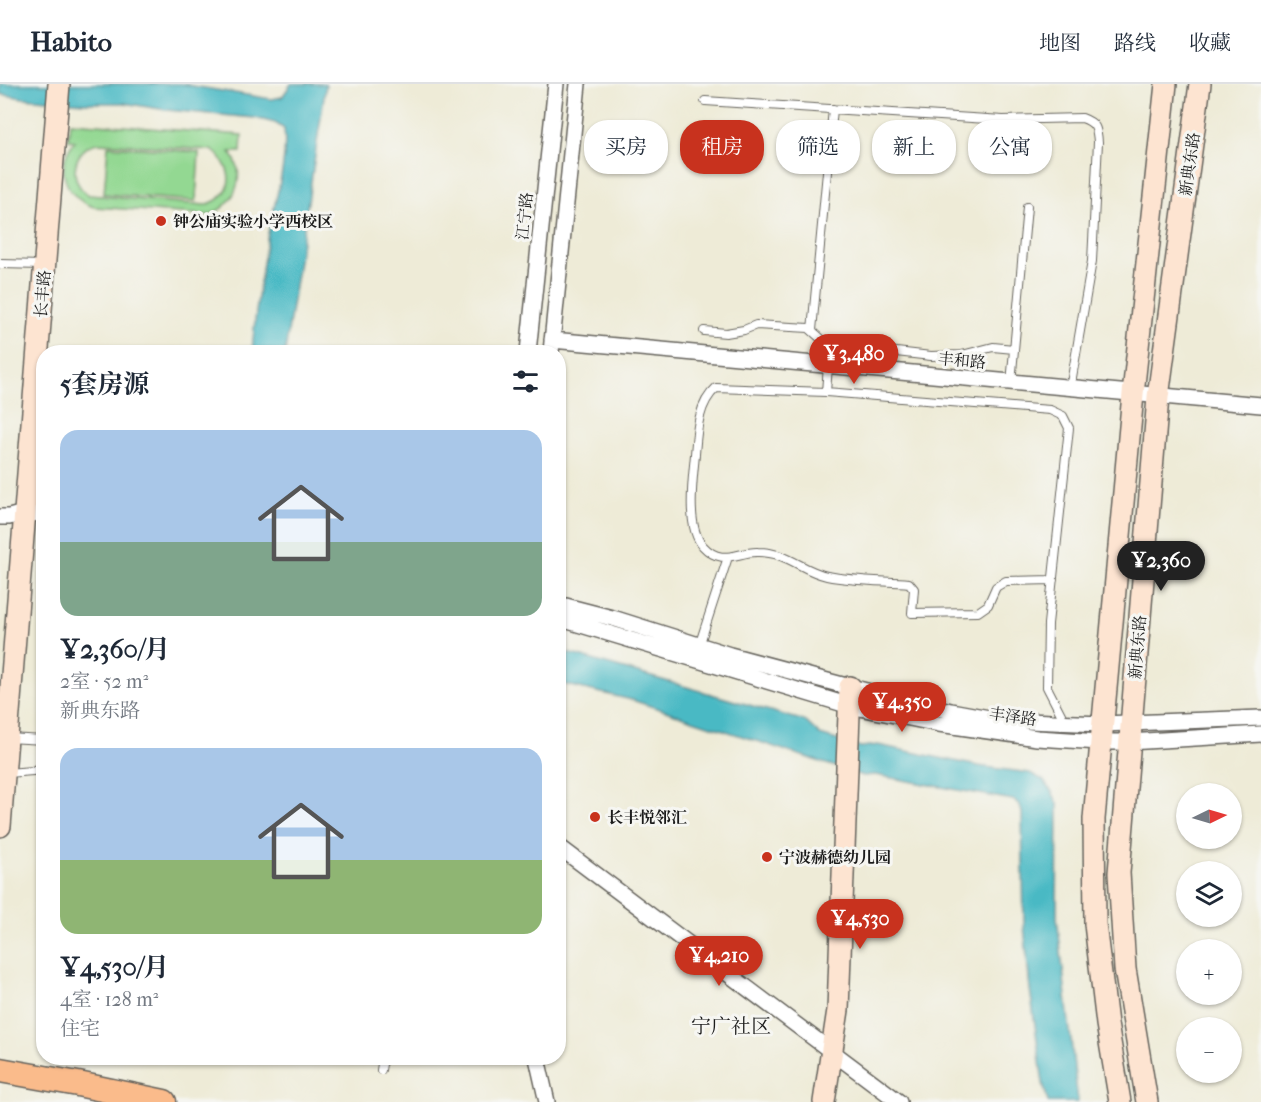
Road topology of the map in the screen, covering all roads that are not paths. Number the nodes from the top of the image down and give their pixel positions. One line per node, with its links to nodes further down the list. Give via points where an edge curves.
1 (59, 84): 10 (main road, 长丰路)
2 (556, 84): 14 (street, 江宁路)
3 (578, 84): 15 (street)
4 (1166, 84): 23 (main road, 新典东路)
5 (1200, 84): 24 (main road, 新典东路)
6 (705, 101): 7 (lane)
7 (833, 109): 11 (lane); 21 (lane, via 1003,120 1092,121 1098,142 1092,261)
8 (1027, 207): 17 (lane)
9 (0, 264): 10 (lane)
10 (45, 265): 13 (main road, 长丰路)
11 (812, 330): 12 (lane, via 756,325 726,333); 17 (lane, via 827,344 931,356 962,355 993,347)
12 (704, 331)
13 (38, 345)
14 (529, 345)
15 (552, 345)
16 (566, 347): 18 (street, 丰和路)
17 (1014, 348): 20 (lane)
18 (828, 366): 20 (street, 丰和路); 22 (lane)
19 (36, 373): 26 (main road, 长丰路)
20 (1011, 383): 21 (street, 丰和路)
21 (1070, 388): 23 (street, 丰和路)
22 (826, 392): 27 (lane, via 716,388 708,396 700,415 690,497 693,523 701,545 716,555); 28 (lane, via 1050,410 1063,416 1069,436)
23 (1133, 394): 24 (street, 丰和路); 35 (main road, 新典东路)
24 (1158, 397): 25 (street, 丰和路); 36 (main road, 新典东路)
25 (1261, 405)
26 (24, 518): 38 (main road, 长丰路)
27 (729, 557): 28 (lane, via 757,551 784,556 825,576 909,583 914,589 912,613 978,612 988,605 996,587 1006,581); 31 (lane)
28 (1053, 580): 34 (lane, via 1047,687)
29 (566, 606): 31 (street, 丰泽路)
30 (566, 620): 32 (street, 丰泽路)
31 (699, 646): 32 (street, 丰泽路)
32 (850, 697): 34 (street, 丰泽路, via 990,718); 35 (street, 丰泽路, via 939,724 1015,735); 44 (main road, via 838,1010)
33 (1261, 718): 36 (street, 丰泽路)
34 (1066, 723): 35 (street, 丰泽路)
35 (1101, 733): 36 (street, 丰泽路); 53 (main road, 新典东路, via 1094,819 1095,924)
36 (1130, 733): 37 (street, 丰泽路); 54 (main road, 新典东路, via 1119,873 1125,969)
37 (1261, 734)
38 (7, 738): 39 (lane); 41 (main road, 长丰路)
39 (36, 740)
40 (36, 769): 41 (lane)
41 (4, 773): 42 (main road, 长丰路)
42 (0, 826)
43 (566, 852): 44 (street)
44 (832, 1051): 51 (main road); 52 (street)
45 (382, 1065): 48 (lane)
46 (539, 1065): 50 (street)
47 (0, 1070): 49 (main road)
48 (381, 1071)
49 (164, 1102)
50 (548, 1102)
51 (824, 1102)
52 (898, 1102)
53 (1120, 1102)
54 (1147, 1102)

